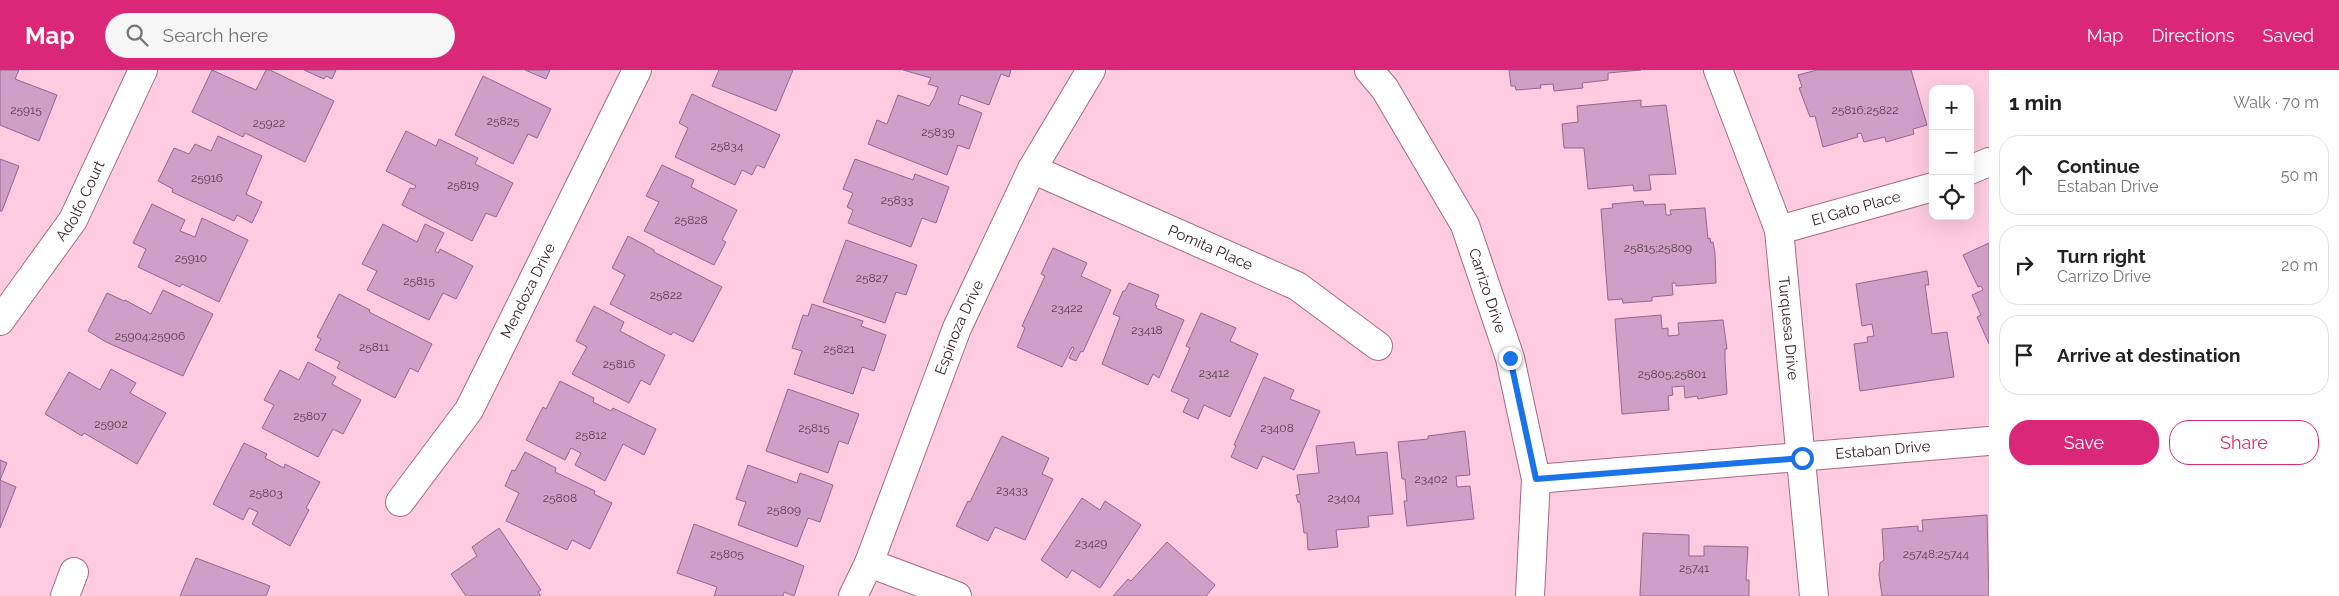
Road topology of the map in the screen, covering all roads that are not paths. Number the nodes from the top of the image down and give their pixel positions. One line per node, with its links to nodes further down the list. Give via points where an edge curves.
1 (143, 70): 11 (street, Adolfo Court, via 72,220)
2 (637, 70): 16 (street, Mendoza Drive, via 469,410)
3 (1091, 70): 8 (street, Espinoza Drive)
4 (1369, 70): 15 (street, Carrizo Drive, via 1385,89 1465,225 1510,358)
5 (1718, 70): 10 (street, Turquesa Drive)
6 (1989, 162): 7 (street)
7 (1974, 168)
8 (1032, 169): 12 (street, Pomita Place, via 1297,286); 17 (street, Espinoza Drive, via 957,328)
9 (1929, 188): 10 (street, El Gato Place)
10 (1779, 230): 14 (street, Turquesa Drive)
11 (0, 321)
12 (1378, 346)
13 (1989, 441): 14 (street, Estaban Drive)
14 (1802, 458): 15 (street, Estaban Drive); 21 (street, Turquesa Drive)
15 (1536, 479): 20 (street, Carrizo Drive)
16 (400, 502)
17 (869, 563): 18 (street, Espinoza Drive); 19 (street)
18 (853, 596)
19 (957, 596)
20 (1530, 596)
21 (1814, 596)

